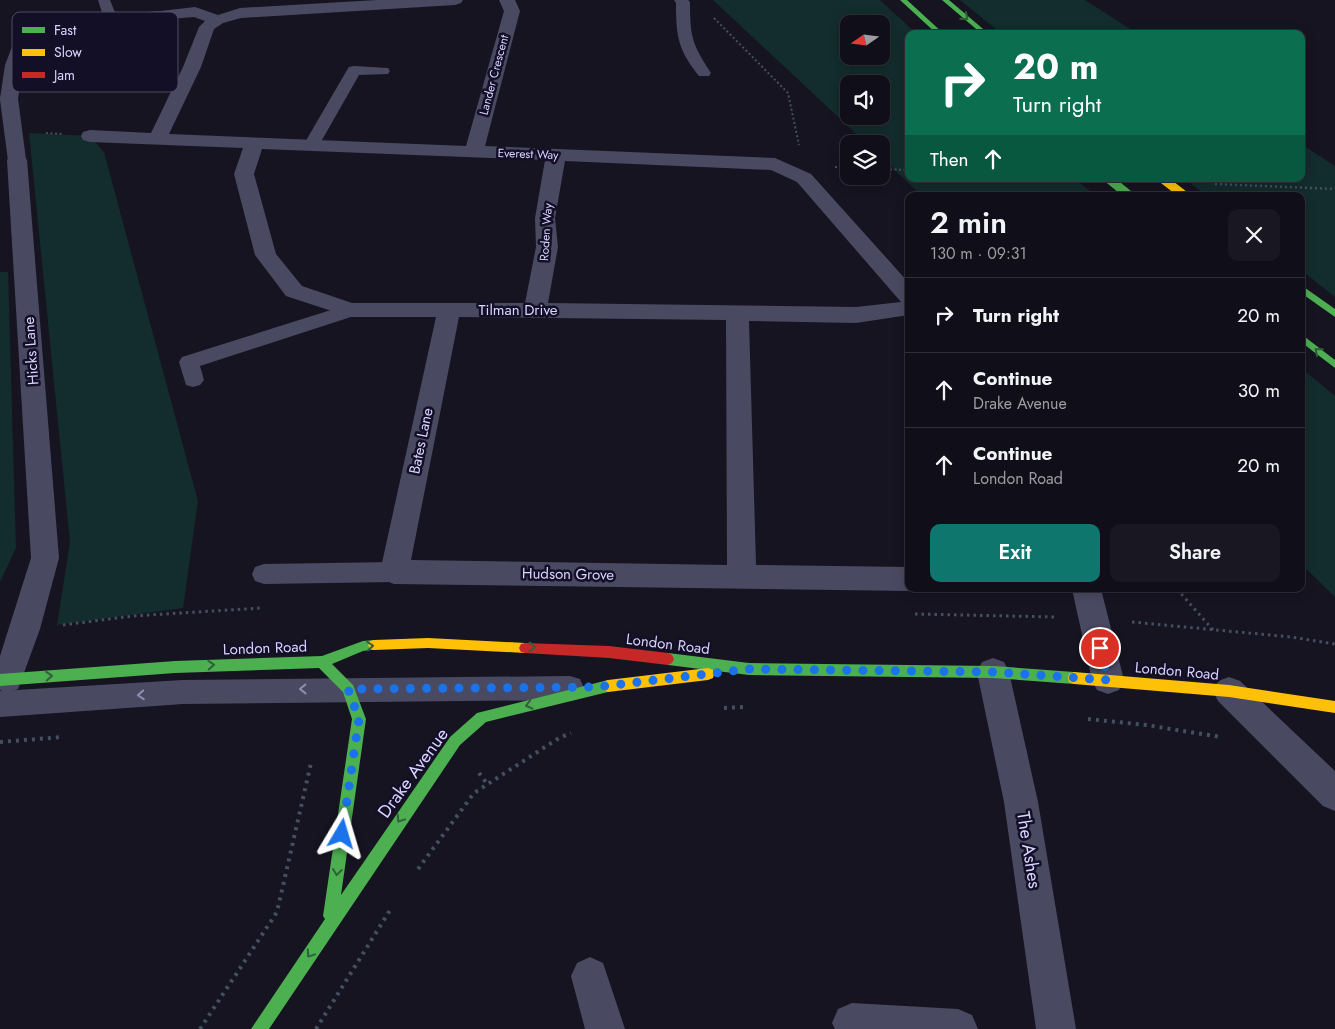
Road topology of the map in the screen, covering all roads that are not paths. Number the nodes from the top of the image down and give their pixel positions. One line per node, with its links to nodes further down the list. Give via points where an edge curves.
1 (455, 0): 7 (street)
2 (507, 0): 20 (street, Lander Crescent, via 512,11)
3 (681, 0): 14 (lane, via 685,45)
4 (903, 0): 11 (main road)
5 (945, 0): 12 (main road, one-way to 12)
6 (104, 1): 8 (lane)
7 (390, 2): 10 (street, via 240,13)
8 (108, 12)
9 (178, 13): 10 (street, via 195,12)
10 (217, 20): 17 (street, via 207,27 192,67)
11 (937, 30)
12 (981, 30)
13 (383, 71): 19 (lane, via 354,70)
14 (704, 72)
15 (12, 78): 46 (street, Hicks Lane, bridge, via 9,98 18,160 45,558 25,629)
16 (90, 136): 17 (street, Everest Way)
17 (157, 138): 18 (street, Everest Way)
18 (255, 142): 19 (street, Everest Way); 29 (street, Tilman Drive, via 244,174 266,255 294,291)
19 (312, 144): 20 (street, Everest Way)
20 (474, 151): 21 (street, Everest Way)
21 (556, 155): 27 (street, Everest Way, via 774,164 804,178); 31 (street, Roden Way, via 545,218 547,247)
22 (1113, 182): 24 (main road, bridge)
23 (1167, 182): 25 (main road, bridge)
24 (1125, 192)
25 (1180, 192)
26 (1305, 291): 33 (main road)
27 (905, 293)
28 (905, 309): 32 (street, Tilman Drive, via 856,315)
29 (350, 310): 30 (street, Tilman Drive); 36 (lane, via 190,362)
30 (449, 310): 31 (street, Tilman Drive); 37 (street, Bates Lane)
31 (535, 310): 32 (street, Tilman Drive)
32 (737, 313): 39 (street)
33 (1335, 314)
34 (1305, 341): 35 (main road, one-way to 34)
35 (1335, 365)
36 (194, 380)
37 (394, 572): 38 (lane); 39 (street, Hudson Grove)
38 (264, 574)
39 (742, 576): 40 (street, Hudson Grove)
40 (905, 579)
41 (1087, 592): 45 (street)
42 (322, 662): 43 (main road, London Road, one-way to 43, via 363,646 428,643 609,652); 46 (main road, London Road, one-way to 42, via 175,667); 48 (main road)
43 (749, 669): 44 (main road, London Road); 47 (main road, Drake Avenue)
44 (994, 672): 45 (main road, London Road); 58 (street, The Ashes, via 1021,802)
45 (1108, 680): 49 (main road, London Road)
46 (2, 687): 48 (lane, one-way to 46, via 183,692)
47 (597, 687): 48 (lane); 52 (main road, Drake Avenue, one-way to 52, via 482,717 455,741)
48 (348, 689): 52 (main road, one-way to 52, via 359,719)
49 (1229, 691): 50 (main road, London Road); 51 (street)
50 (1335, 707)
51 (1335, 794)
52 (330, 923): 55 (main road, Drake Avenue, one-way to 55)
53 (590, 976): 56 (street)
54 (852, 1023): 57 (street)
55 (259, 1029)
56 (605, 1029)
57 (958, 1029)
58 (1056, 1029)

